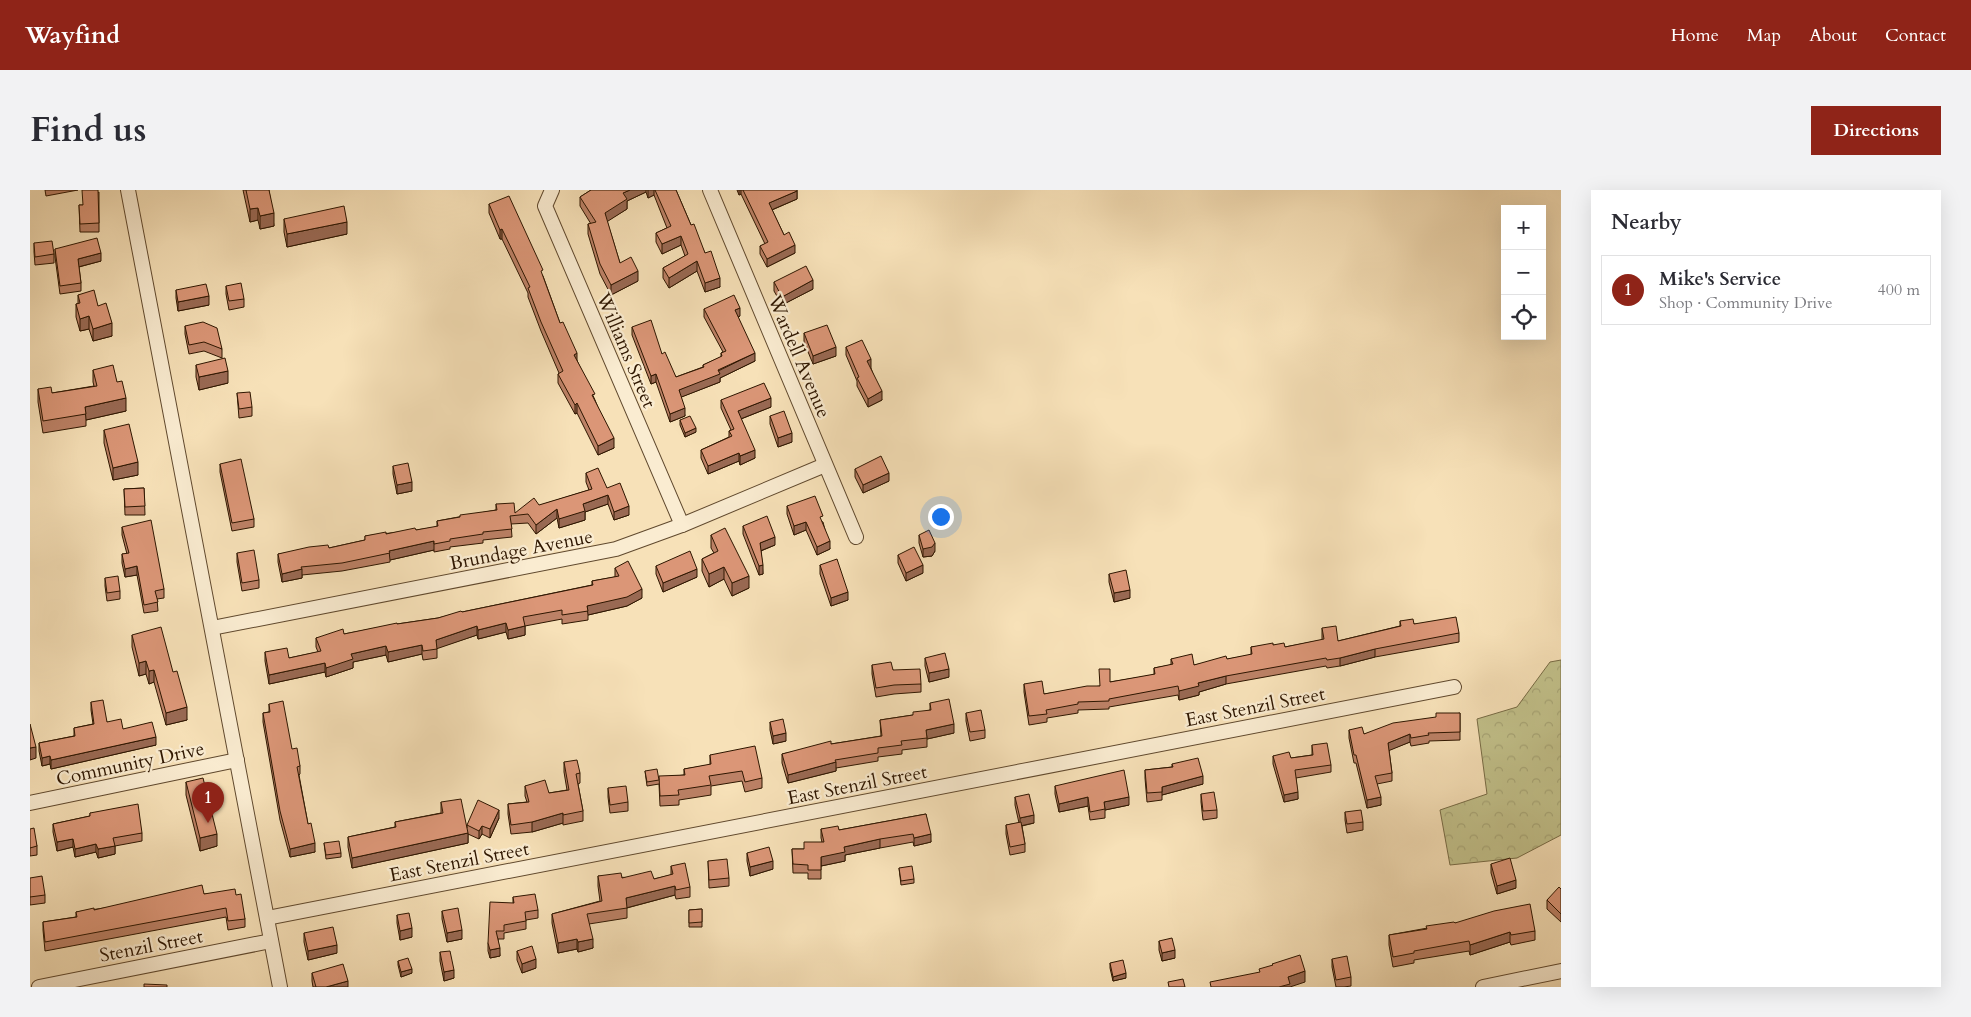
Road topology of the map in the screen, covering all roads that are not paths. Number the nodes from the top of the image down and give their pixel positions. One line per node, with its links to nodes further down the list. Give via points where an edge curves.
1 (128, 190): 7 (street)
2 (552, 190): 5 (street, Williams Street, via 545,206)
3 (710, 190): 4 (street, Wardell Avenue)
4 (825, 466): 5 (street, Brundage Avenue); 6 (street, Wardell Avenue)
5 (682, 525): 7 (street, Brundage Avenue, via 616,549)
6 (856, 537)
7 (212, 628): 9 (street)
8 (1454, 687): 11 (street, East Stenzil Street)
9 (237, 760): 10 (street, Community Drive); 11 (street)
10 (30, 803)
11 (267, 918): 12 (street)
12 (271, 941): 14 (street, Stenzil Street); 15 (street)
13 (1561, 971): 16 (street)
14 (38, 987)
15 (280, 987)
16 (1483, 987)

